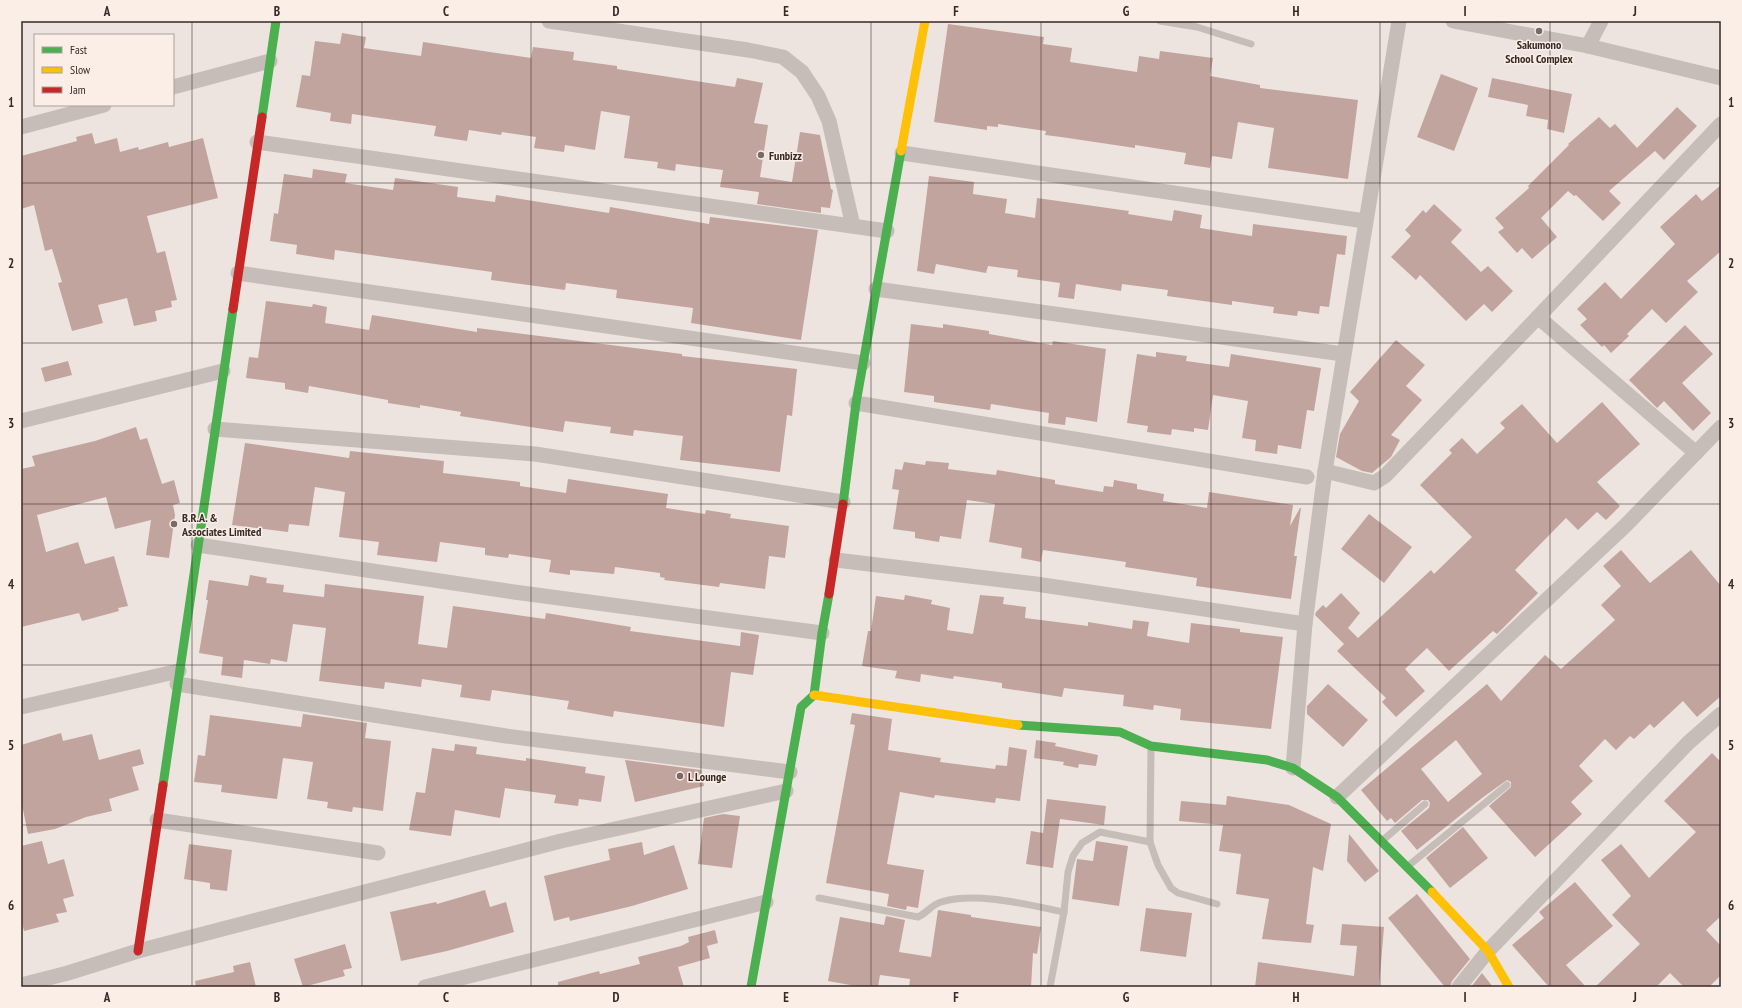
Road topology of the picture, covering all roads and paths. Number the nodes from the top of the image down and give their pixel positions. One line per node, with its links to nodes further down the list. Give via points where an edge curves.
1 (276, 21): 10 (street)
2 (549, 21): 19 (street, via 748,50 783,58 802,72 818,96 829,121)
3 (925, 21): 17 (street)
4 (1160, 21): 8 (lane, via 1198,27)
5 (1399, 21): 18 (street)
6 (1453, 21): 9 (street)
7 (1601, 21): 9 (street)
8 (1251, 44)
9 (1588, 46): 11 (street)
10 (270, 61): 12 (street); 16 (street)
11 (1721, 78)
12 (174, 87)
13 (100, 106): 15 (street)
14 (1721, 124): 23 (street)
15 (21, 127)
16 (257, 142): 19 (street); 21 (street)
17 (902, 153): 18 (street); 20 (street)
18 (1366, 221): 24 (street)
19 (853, 226): 20 (street)
20 (887, 231): 22 (street)
21 (238, 273): 25 (street); 26 (street)
22 (876, 289): 24 (street); 25 (street)
23 (1538, 317): 31 (street); 32 (street, via 1385,476 1374,483)
24 (1343, 354): 32 (street)
25 (863, 362): 27 (street)
26 (223, 372): 28 (street); 30 (street)
27 (856, 403): 33 (street); 34 (street)
28 (21, 421)
29 (1721, 427): 31 (street)
30 (215, 429): 34 (street, via 535,454); 35 (street)
31 (1696, 453): 48 (street, via 1626,524)
32 (1325, 471): 37 (street)
33 (1307, 477)
34 (843, 502): 36 (street)
35 (198, 545): 38 (street, via 514,592); 39 (street)
36 (836, 560): 37 (street, via 1036,584); 38 (street)
37 (1305, 624): 44 (street)
38 (822, 633): 40 (street)
39 (178, 678): 41 (street); 45 (street, via 506,736); 50 (street)
40 (814, 695): 43 (street, via 1026,726 1120,732); 45 (street, via 801,707)
41 (21, 707)
42 (1721, 714): 59 (street, via 1688,743)
43 (1151, 746): 44 (street, via 1267,760); 52 (lane)
44 (1293, 768): 48 (street)
45 (790, 772): 47 (street)
46 (1507, 785): 54 (lane)
47 (786, 791): 56 (street); 60 (street, via 561,841)
48 (1337, 797): 51 (street)
49 (1426, 804): 51 (lane)
50 (157, 820): 53 (street); 60 (street)
51 (1382, 841): 54 (street)
52 (1150, 842): 57 (lane, via 1164,878 1171,888 1178,893); 58 (lane, via 1100,832 1082,843 1073,856 1068,872)
53 (378, 853)
54 (1407, 866): 59 (street)
55 (819, 898): 58 (lane, via 918,917 942,902 963,899 998,900)
56 (766, 902): 62 (street); 63 (street)
57 (1217, 904)
58 (1064, 912): 64 (lane)
59 (1488, 951): 65 (street); 66 (street)
60 (138, 952): 61 (street)
61 (21, 985)
62 (425, 987)
63 (754, 987)
64 (1050, 987)
65 (1459, 987)
66 (1509, 987)

